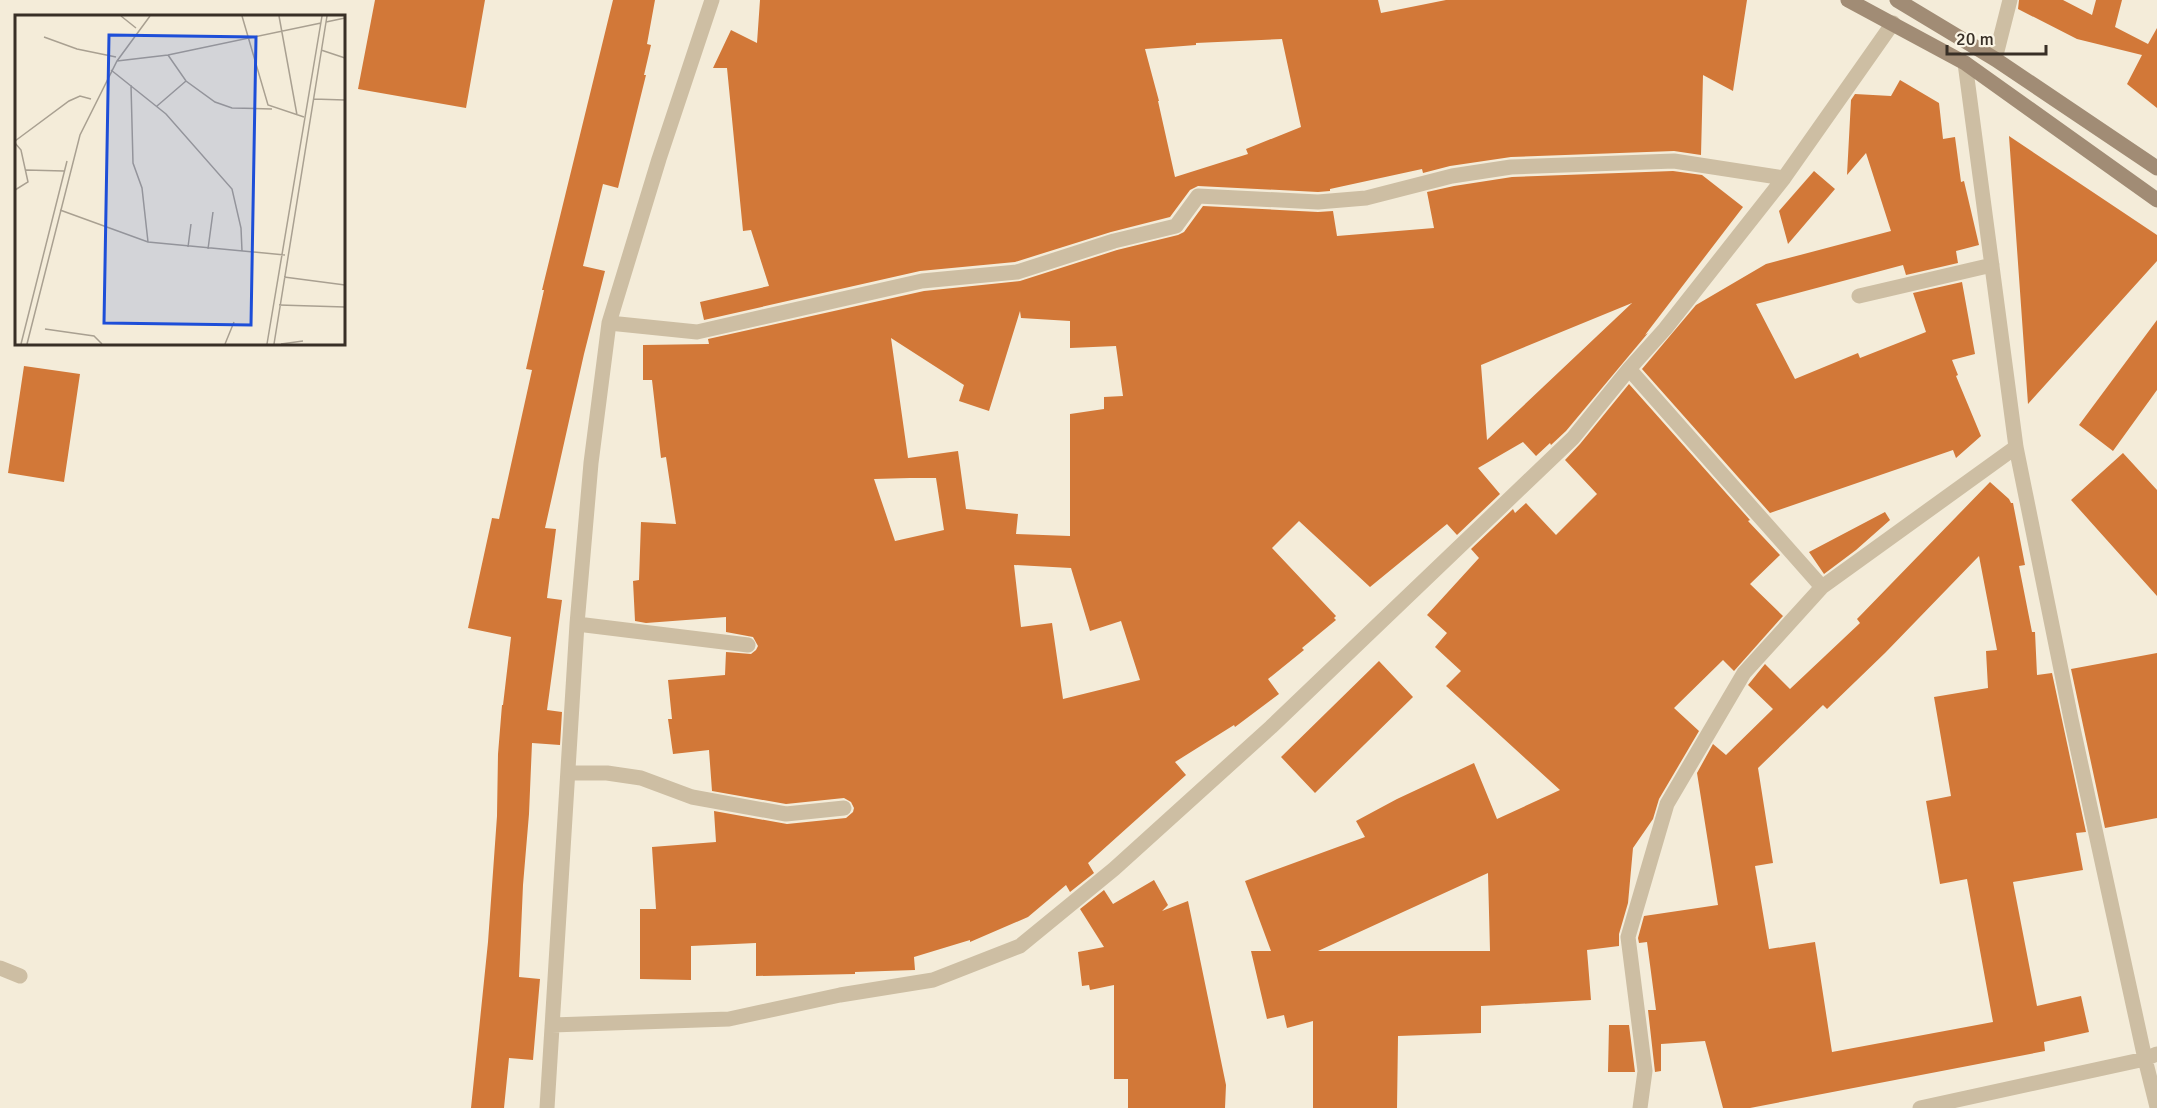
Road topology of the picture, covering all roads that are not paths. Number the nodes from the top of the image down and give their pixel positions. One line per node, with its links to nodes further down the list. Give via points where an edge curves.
1 (712, 0): 13 (street)
2 (1848, 0): 5 (main road)
3 (1897, 0): 6 (main road)
4 (2010, 0): 6 (street)
5 (1893, 23): 7 (main road); 9 (street)
6 (1995, 58): 8 (main road)
7 (1965, 63): 10 (main road); 11 (street)
8 (2157, 168)
9 (1784, 178): 13 (street, via 1674,161 1511,167 1452,176 1366,198 1318,202 1198,196 1176,226 1017,272 922,281 697,332); 14 (street)
10 (2157, 200)
11 (1992, 265): 12 (street); 15 (street)
12 (1859, 296)
13 (609, 323): 17 (street, via 591,463)
14 (1629, 369): 16 (street); 23 (street, via 1573,438 1271,727 1114,869 1020,946 933,980 840,994 729,1018)
15 (2016, 447): 16 (street); 24 (street)
16 (1821, 587): 27 (street, via 1744,673 1667,804 1628,937 1645,1071)
17 (577, 624): 18 (street); 19 (street)
18 (748, 645)
19 (569, 773): 20 (street, via 641,778 692,797 786,814); 23 (street)
20 (844, 808)
21 (0, 968): 22 (street)
22 (20, 976)
23 (552, 1025): 26 (street)
24 (2151, 1056): 25 (street); 28 (street)
25 (2157, 1107)
26 (547, 1108)
27 (1640, 1108)
28 (1920, 1108)

